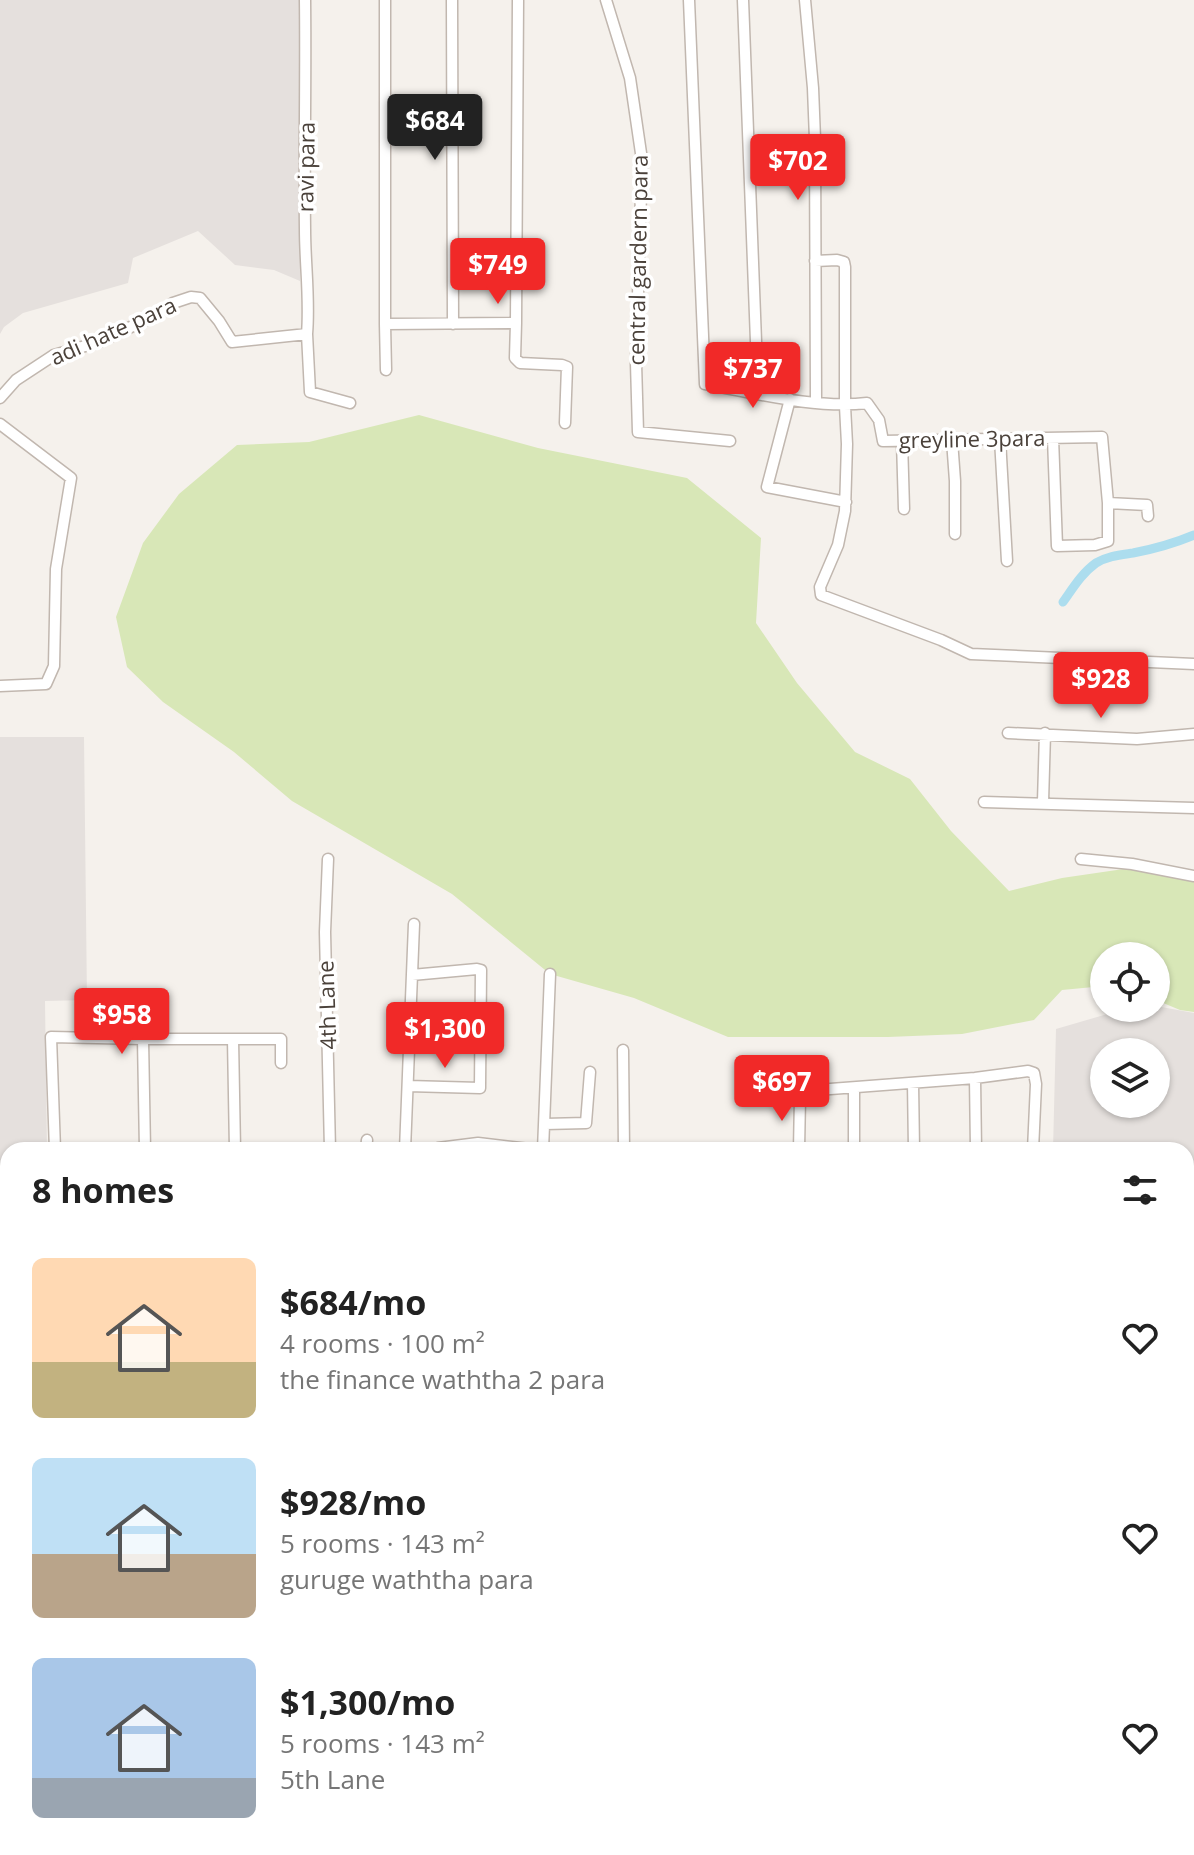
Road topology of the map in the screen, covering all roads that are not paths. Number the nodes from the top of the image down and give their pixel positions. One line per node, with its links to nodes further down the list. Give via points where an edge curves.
1 (305, 0): 13 (street, ravi para)
2 (385, 0): 11 (street)
3 (452, 0): 12 (street)
4 (518, 0): 10 (street)
5 (606, 0): 26 (street, central gardern para, via 630,78 642,160 638,432)
6 (689, 0): 15 (street, greyline 3para, via 705,384)
7 (743, 0): 15 (street)
8 (805, 0): 9 (street, via 813,88)
9 (815, 261): 18 (street); 20 (street, via 844,262)
10 (516, 323): 12 (street); 21 (street, via 515,358 520,363 567,367)
11 (385, 324): 12 (street); 14 (street)
12 (453, 324)
13 (307, 334): 16 (street, adi hate para, via 232,342 200,298 191,297 99,342 54,355 16,380); 19 (street, via 310,392)
14 (386, 370)
15 (758, 394): 17 (street, greyline 3para)
16 (0, 398)
17 (790, 399): 18 (street, greyline 3para); 28 (street, via 767,487)
18 (816, 402): 20 (street, greyline 3para)
19 (350, 403)
20 (845, 406): 27 (street, greyline 3para, via 867,403 879,420 883,441); 28 (street)
21 (565, 423)
22 (0, 424): 35 (street, via 71,478 56,569 54,666 46,684)
23 (1053, 438): 24 (street, greyline 3para); 29 (street, greyline 3para, via 1102,437); 29 (street, via 1057,546 1108,541)
24 (1000, 439): 25 (street, greyline 3para); 33 (street)
25 (952, 440): 27 (street, greyline 3para); 32 (street)
26 (730, 441)
27 (902, 441): 30 (street)
28 (846, 502): 34 (street, via 821,595 971,654)
29 (1108, 503): 31 (street, via 1147,505)
30 (904, 509)
31 (1148, 516)
32 (955, 534)
33 (1007, 561)
34 (1194, 664)
35 (0, 686)
36 (1008, 733): 37 (street)
37 (1045, 733): 38 (street, via 1137,739); 40 (street)
38 (1194, 734)
39 (984, 802): 40 (street)
40 (1043, 802): 41 (street)
41 (1194, 808)
42 (328, 859): 61 (street, 4th Lane)
43 (1081, 859): 44 (street)
44 (1194, 876)
45 (414, 924): 47 (street)
46 (550, 974): 57 (street)
47 (412, 975): 55 (street); 55 (street, via 481,970 480,1088)
48 (143, 1039): 49 (street); 58 (street, via 51,1037); 59 (street)
49 (233, 1039): 51 (street, via 281,1039); 60 (street)
50 (623, 1050): 64 (street)
51 (281, 1063)
52 (590, 1072): 57 (street, via 586,1123)
53 (975, 1078): 54 (street); 68 (street); 69 (street, via 1034,1073)
54 (913, 1083): 56 (street); 67 (street)
55 (408, 1086): 62 (street)
56 (854, 1088): 65 (street, via 801,1093); 66 (street)
57 (545, 1124): 63 (street)
58 (55, 1142)
59 (145, 1142)
60 (235, 1142)
61 (330, 1142)
62 (405, 1142)
63 (542, 1142)
64 (624, 1142)
65 (799, 1142)
66 (854, 1142)
67 (914, 1142)
68 (976, 1142)
69 (1033, 1142)

